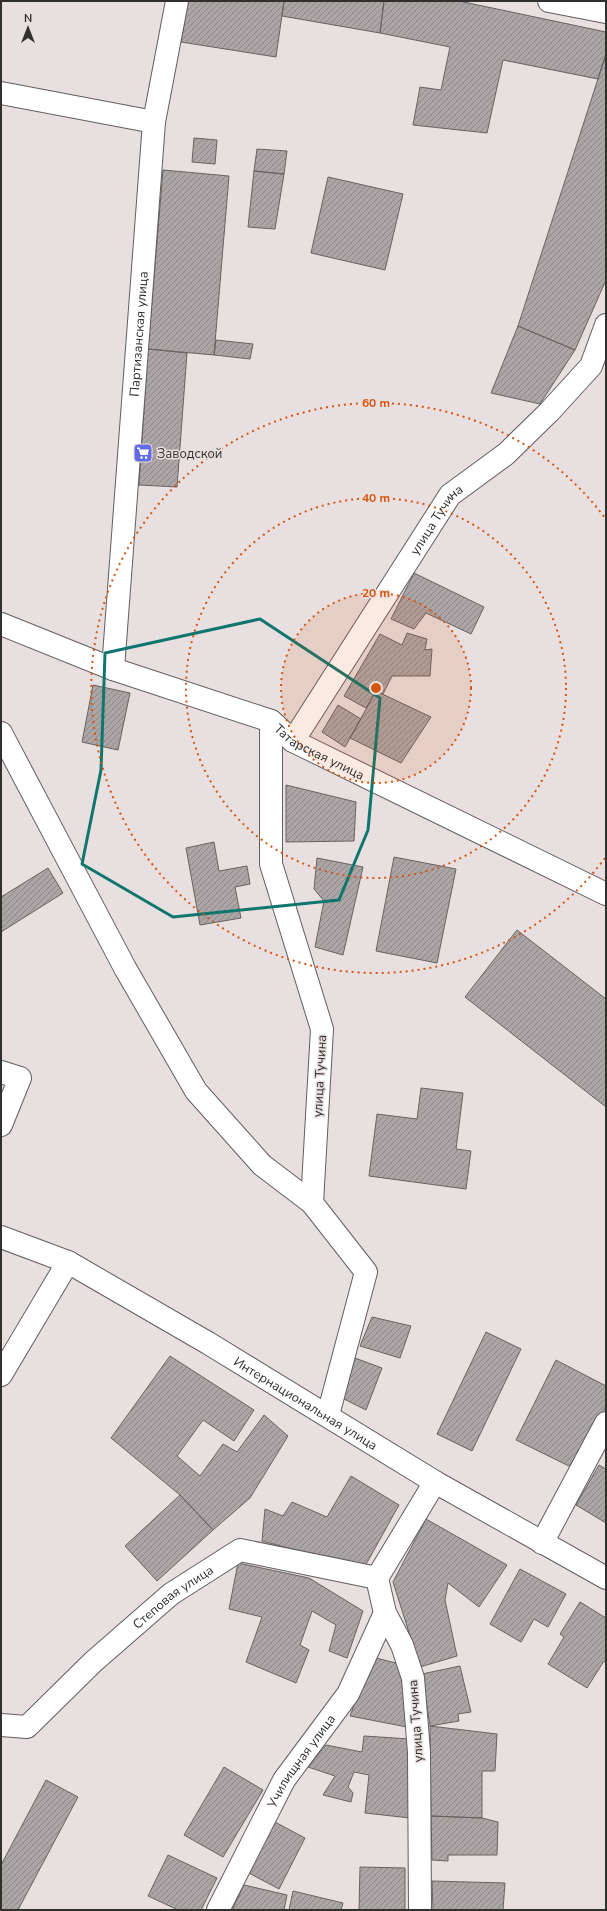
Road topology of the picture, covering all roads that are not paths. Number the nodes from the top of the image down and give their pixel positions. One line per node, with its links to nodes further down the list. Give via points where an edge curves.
1 (177, 1): 5 (street, Партизанская улица)
2 (549, 1): 3 (street)
3 (606, 12)
4 (1, 93): 5 (street)
5 (154, 122): 8 (street, Партизанская улица)
6 (606, 325): 11 (street, улица Тучина, via 591,366 549,412 506,454 450,495)
7 (1, 624): 8 (street, Татарская улица)
8 (113, 669): 9 (street, Татарская улица)
9 (271, 721): 11 (street, Татарская улица); 15 (street, улица Тучина, via 271,864 322,1029)
10 (1, 733): 15 (street, via 125,968 196,1091 262,1165)
11 (293, 741): 12 (street, Татарская улица)
12 (606, 894)
13 (1, 1072): 14 (street, via 20,1078)
14 (1, 1125)
15 (312, 1203): 19 (street, via 366,1272)
16 (1, 1237): 17 (street, Интернациональная улица)
17 (68, 1262): 18 (street); 19 (street, Интернациональная улица)
18 (1, 1375)
19 (328, 1415): 21 (street, Интернациональная улица)
20 (606, 1423): 22 (street)
21 (435, 1482): 22 (street, Интернациональная улица); 23 (street)
22 (542, 1543): 24 (street, Интернациональная улица)
23 (377, 1578): 25 (street, улица Тучина); 26 (street, Степовая улица, via 240,1550 172,1594 93,1662 27,1727)
24 (606, 1578)
25 (385, 1613): 27 (street, Училищная улица, via 348,1694 284,1780); 28 (street, улица Тучина, via 402,1645 413,1678 419,1752)
26 (1, 1725)
27 (218, 1910)
28 (420, 1910)

